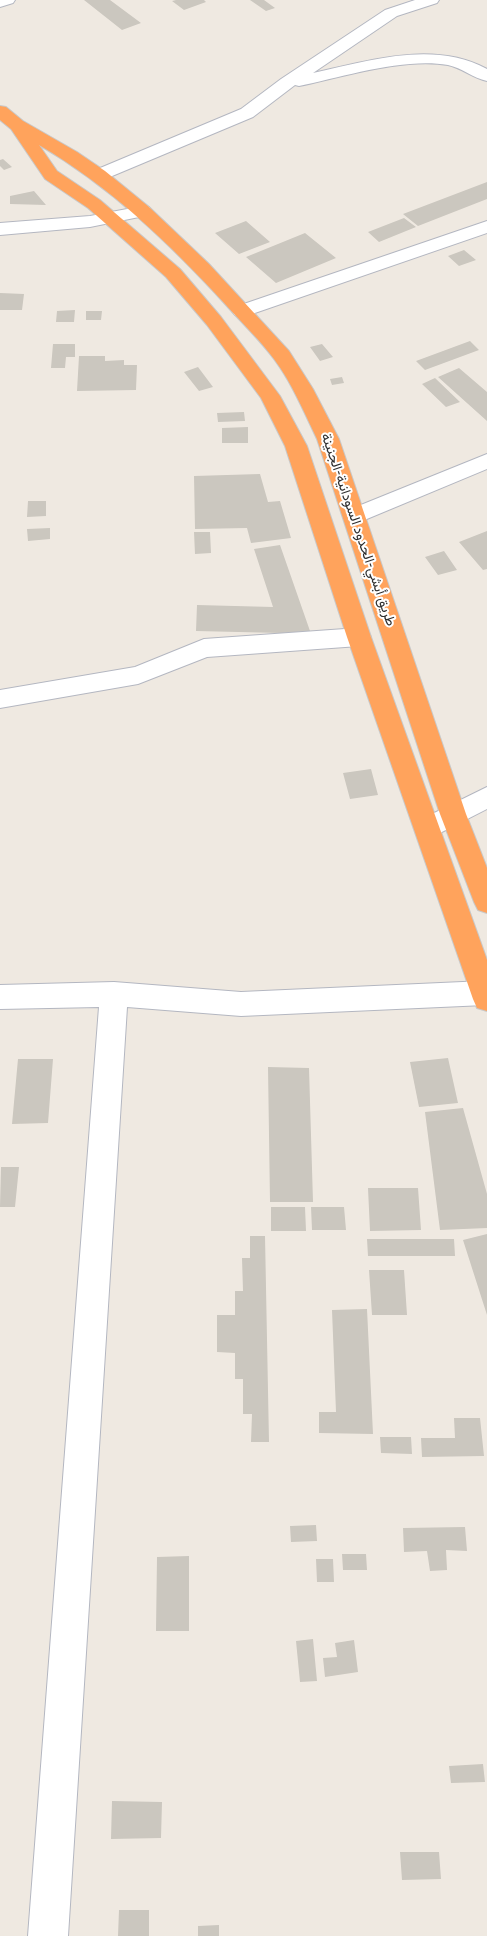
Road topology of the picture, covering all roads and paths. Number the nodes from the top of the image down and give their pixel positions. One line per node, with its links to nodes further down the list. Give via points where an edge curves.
1 (7, 0): 3 (street)
2 (431, 0): 5 (street, via 391,13)
3 (0, 2)
4 (487, 76): 5 (street, via 476,68 439,59 407,60)
5 (286, 83): 7 (street, via 246,113)
6 (8, 118): 7 (highway, طريق أبشي-الحدود السودانية-الجنينة); 9 (highway, via 51,175)
7 (98, 175): 8 (highway, طريق أبشي-الحدود السودانية-الجنينة)
8 (143, 210): 9 (street); 12 (highway, طريق أبشي-الحدود السودانية-الجنينة)
9 (112, 219): 11 (street); 13 (highway, via 173,273)
10 (487, 227): 12 (street)
11 (0, 229)
12 (244, 313): 13 (highway); 15 (highway, طريق أبشي-الحدود السودانية-الجنينة, via 282,355 303,389 328,440)
13 (214, 321): 16 (highway, via 270,396 296,446)
14 (487, 461): 15 (street)
15 (354, 516): 19 (highway, طريق أبشي-الحدود السودانية-الجنينة)
16 (359, 637): 17 (street, via 204,648 138,675); 20 (highway)
17 (0, 699)
18 (487, 798): 19 (street)
19 (453, 814): 20 (street); 21 (highway, طريق أبشي-الحدود السودانية-الجنينة)
20 (427, 828): 23 (highway)
21 (487, 902)
22 (114, 994): 23 (street, via 241,1004); 24 (street); 25 (street)
23 (486, 996)
24 (0, 997)
25 (48, 1936)

